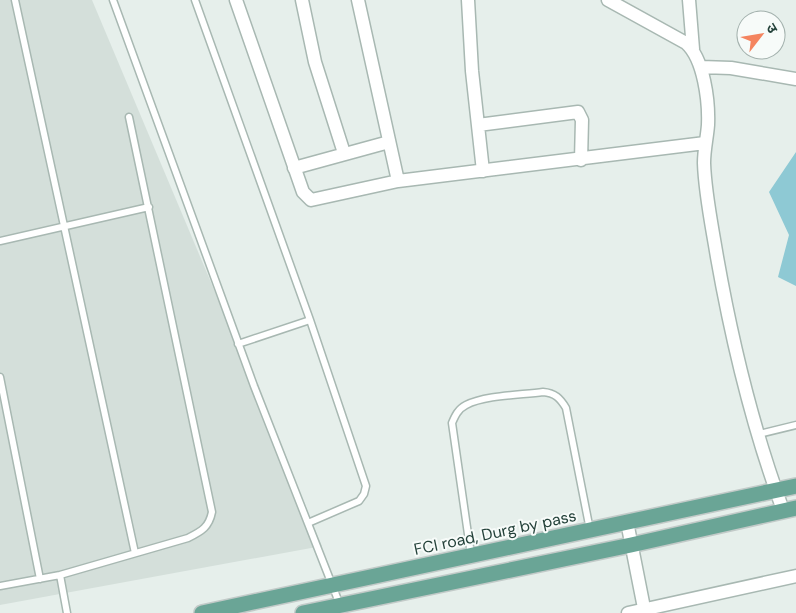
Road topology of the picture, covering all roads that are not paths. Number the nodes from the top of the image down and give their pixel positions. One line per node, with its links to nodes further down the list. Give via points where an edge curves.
1 (15, 0): 23 (lane)
2 (113, 0): 26 (lane)
3 (196, 0): 25 (lane)
4 (236, 0): 19 (street)
5 (302, 0): 17 (street, via 315,62)
6 (358, 0): 15 (street)
7 (468, 0): 14 (street)
8 (608, 0): 10 (street)
9 (689, 0): 10 (street)
10 (693, 49): 11 (street)
11 (701, 67): 12 (street, via 731,68); 16 (street, via 707,114)
12 (796, 79)
13 (129, 117): 22 (lane)
14 (478, 125): 18 (street, via 578,112 582,120); 20 (street)
15 (389, 142): 17 (street); 21 (street)
16 (705, 144): 18 (street); 29 (street, via 706,192 725,301)
17 (344, 153): 19 (street)
18 (581, 160): 20 (street)
19 (294, 168): 21 (street, via 303,192 311,200)
20 (483, 171): 21 (street)
21 (398, 181)
22 (149, 207): 23 (lane); 37 (lane, via 212,512 210,523 202,531)
23 (66, 226): 24 (lane); 37 (lane)
24 (0, 241)
25 (310, 320): 26 (lane); 34 (lane, via 366,486 359,501)
26 (238, 344): 34 (lane)
27 (0, 378): 41 (lane)
28 (796, 425): 29 (lane)
29 (759, 434): 31 (street)
30 (796, 486): 31 (main road, FCI road, Durg by pass)
31 (776, 490): 32 (street); 33 (main road, FCI road, Durg by pass)
32 (790, 509): 36 (main road)
33 (627, 522): 35 (main road, FCI road, Durg by pass); 36 (street)
34 (308, 523): 42 (lane)
35 (590, 530): 38 (main road, FCI road, Durg by pass); 38 (lane, via 566,408 561,399 553,393 543,392 475,401 464,406 452,423)
36 (631, 545): 44 (main road); 45 (street)
37 (136, 553): 39 (lane)
38 (471, 555): 42 (main road, FCI road, Durg by pass)
39 (60, 575): 41 (lane); 46 (lane)
40 (796, 576): 45 (street)
41 (40, 579): 43 (lane)
42 (333, 584): 44 (lane); 47 (main road, FCI road, Durg by pass)
43 (0, 586)
44 (340, 605): 48 (main road)
45 (644, 611): 49 (street)
46 (67, 613)
47 (202, 613)
48 (303, 613)
49 (628, 613)

